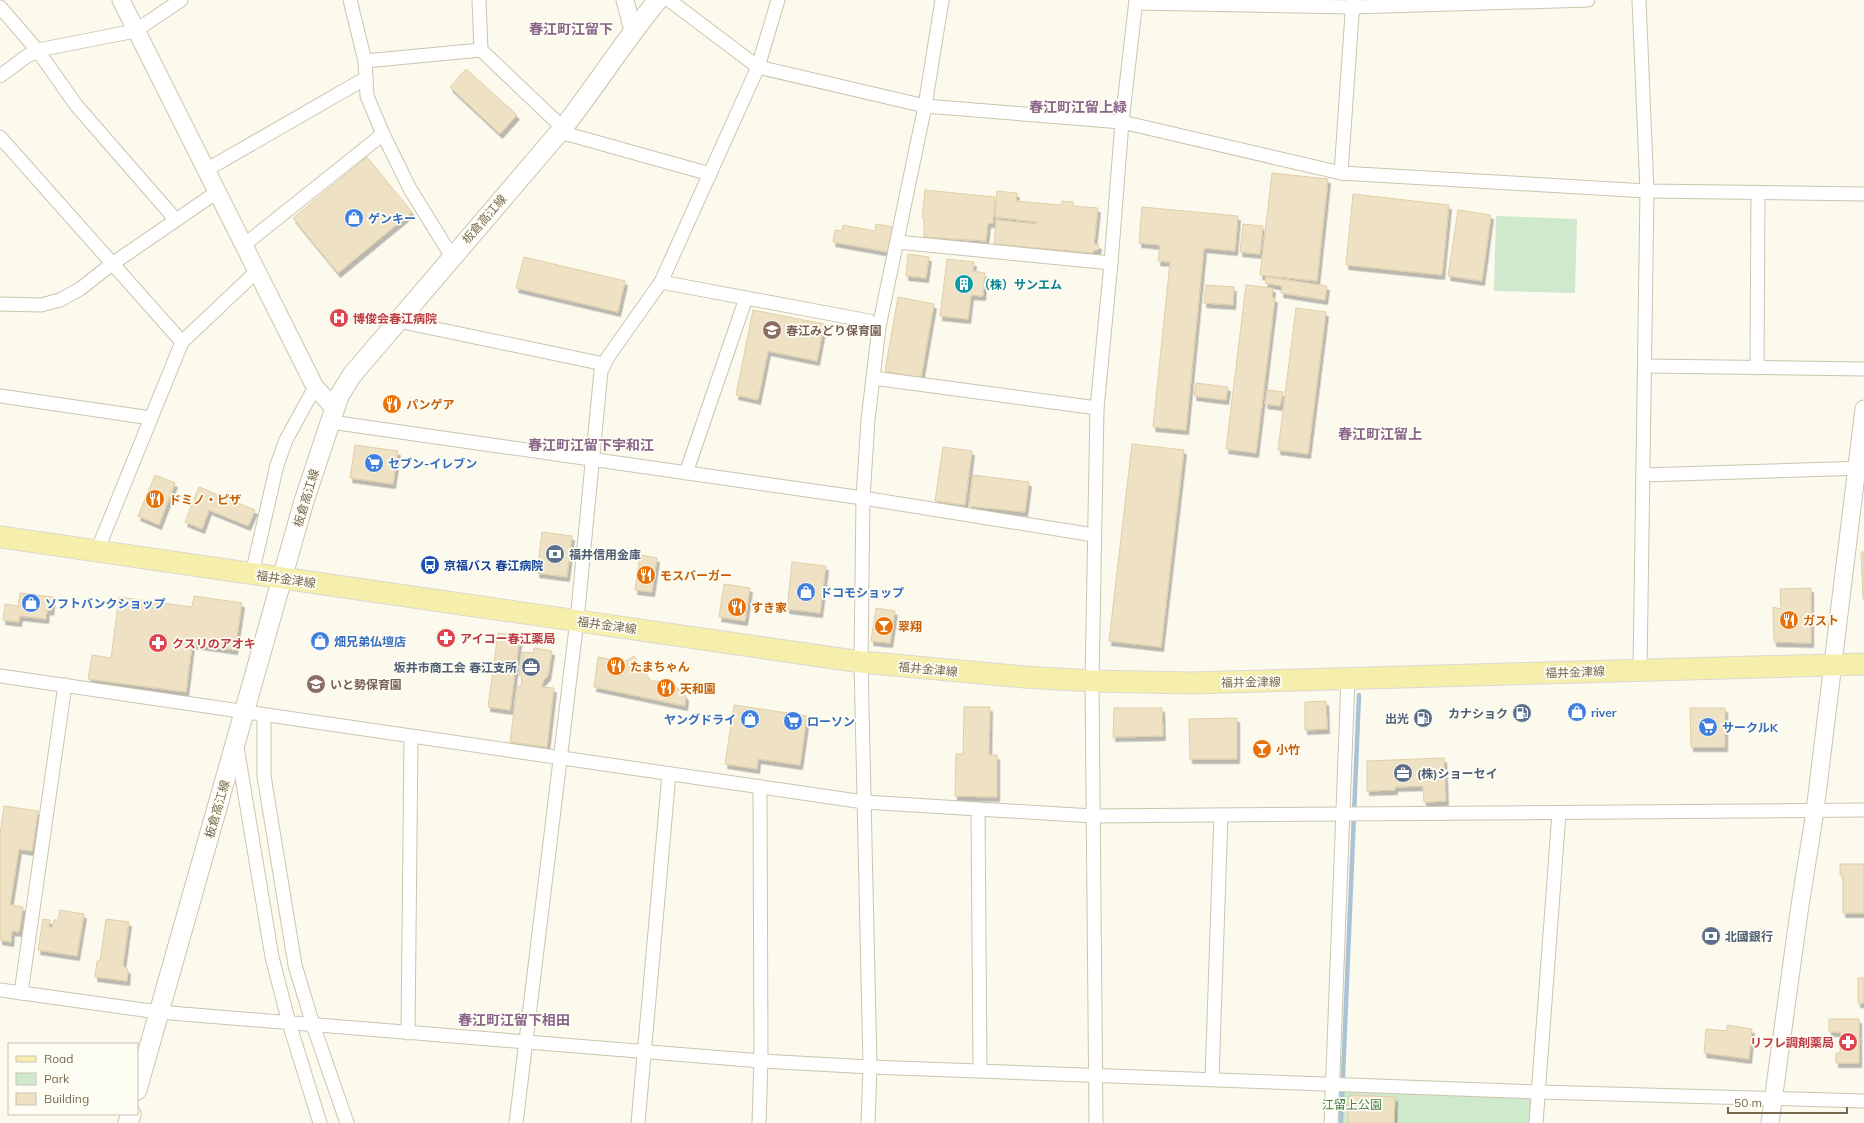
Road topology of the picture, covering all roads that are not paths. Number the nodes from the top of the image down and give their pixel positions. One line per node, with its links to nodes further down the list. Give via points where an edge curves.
1 (121, 0): 16 (street)
2 (181, 0): 16 (street)
3 (350, 0): 20 (street)
4 (479, 0): 18 (street)
5 (625, 0): 17 (street)
6 (658, 0): 17 (main road, 板倉高江線)
7 (669, 0): 21 (street)
8 (778, 0): 21 (street)
9 (942, 0): 24 (street)
10 (1588, 0): 13 (street)
11 (1639, 0): 32 (street)
12 (1136, 1): 14 (street); 25 (street)
13 (1484, 2): 14 (street)
14 (1353, 4): 30 (street)
15 (0, 7): 19 (street)
16 (135, 31): 19 (street); 29 (street)
17 (633, 31): 26 (main road, 板倉高江線)
18 (481, 50): 20 (street); 26 (street)
19 (38, 51): 22 (street); 36 (street, via 76,105)
20 (365, 61): 23 (street)
21 (758, 67): 24 (street); 31 (street)
22 (0, 76)
23 (366, 78): 27 (street, via 367,96); 29 (street)
24 (925, 106): 25 (street); 37 (street)
25 (1122, 122): 30 (street); 40 (street)
26 (561, 130): 31 (street); 39 (main road, 板倉高江線)
27 (383, 134): 38 (street); 39 (street, via 410,189)
28 (0, 137): 41 (street)
29 (206, 170): 33 (street)
30 (1341, 173): 32 (street)
31 (710, 174): 43 (street)
32 (1647, 191): 34 (street); 50 (street)
33 (217, 192): 36 (street); 38 (street)
34 (1758, 193): 35 (street); 51 (street)
35 (1864, 194)
36 (176, 220): 41 (street)
37 (897, 242): 40 (street); 47 (street)
38 (244, 245): 42 (street)
39 (452, 257): 46 (main road, 板倉高江線)
40 (1111, 263): 56 (street)
41 (112, 264): 45 (street, via 80,289 60,300 41,305); 48 (street)
42 (257, 271): 48 (street); 54 (street)
43 (661, 282): 44 (street); 49 (street)
44 (746, 298): 47 (street, via 869,321); 62 (street)
45 (0, 304)
46 (398, 321): 49 (street); 58 (main road, 板倉高江線, via 352,375 339,396)
47 (879, 327): 53 (street)
48 (182, 342): 59 (street)
49 (604, 364): 60 (street, via 601,371)
50 (1645, 366): 51 (street); 63 (street)
51 (1757, 368): 52 (street)
52 (1864, 369)
53 (873, 378): 56 (street); 64 (street)
54 (315, 387): 58 (street); 68 (street, via 286,440 276,466)
55 (0, 396): 59 (street)
56 (1097, 408): 65 (street)
57 (1864, 409): 61 (street)
58 (333, 415): 60 (street); 69 (main road, 板倉高江線)
59 (151, 418): 67 (street)
60 (592, 459): 62 (street); 70 (street)
61 (1860, 468): 63 (street); 73 (street)
62 (686, 473): 64 (street)
63 (1643, 475): 74 (street)
64 (863, 498): 65 (street); 71 (street)
65 (1094, 535): 77 (street)
66 (0, 537): 67 (main road, 福井金津線)
67 (97, 552): 68 (main road, 福井金津線)
68 (252, 574): 69 (main road, 福井金津線)
69 (282, 578): 70 (main road, 福井金津線); 79 (main road, 板倉高江線)
70 (576, 620): 71 (main road, 福井金津線); 83 (street)
71 (861, 662): 77 (main road, 福井金津線); 86 (street)
72 (1864, 664): 73 (main road, 福井金津線)
73 (1834, 665): 74 (main road, 福井金津線); 89 (street)
74 (1640, 670): 76 (main road, 福井金津線)
75 (0, 676): 78 (street)
76 (1348, 679): 77 (main road, 福井金津線, via 1192,683); 91 (street)
77 (1092, 681): 93 (street)
78 (65, 685): 79 (street); 95 (street)
79 (245, 712): 80 (street); 82 (main road, 板倉高江線)
80 (264, 714): 81 (street); 98 (street, via 266,784 295,966)
81 (411, 737): 83 (street); 99 (street)
82 (236, 743): 96 (main road, 板倉高江線); 97 (street, via 272,957)
83 (559, 758): 84 (street); 100 (street)
84 (669, 774): 85 (street); 101 (street)
85 (760, 787): 86 (street); 102 (street)
86 (864, 802): 87 (street); 103 (street)
87 (978, 809): 93 (street); 104 (street)
88 (1864, 810): 89 (street)
89 (1815, 811): 90 (street); 110 (street, via 1798,912)
90 (1559, 813): 91 (street); 109 (street)
91 (1344, 814): 92 (street); 107 (street)
92 (1221, 815): 93 (street); 106 (street)
93 (1093, 816): 105 (street)
94 (0, 990): 95 (street)
95 (21, 993): 96 (street)
96 (158, 1012): 97 (street); 108 (main road, 板倉高江線)
97 (289, 1023): 98 (street); 112 (street)
98 (313, 1025): 99 (street); 113 (street)
99 (408, 1032): 100 (street)
100 (526, 1042): 101 (street); 114 (street)
101 (644, 1051): 102 (street); 115 (street)
102 (761, 1061): 103 (street); 116 (street)
103 (870, 1067): 104 (street); 117 (street)
104 (980, 1071): 105 (street)
105 (1096, 1075): 106 (street); 118 (street)
106 (1212, 1080): 107 (street)
107 (1333, 1084): 109 (street); 119 (street)
108 (138, 1086)
109 (1539, 1092): 110 (street); 120 (street)
110 (1774, 1097): 111 (street); 121 (street)
111 (1864, 1101)
112 (320, 1123)
113 (347, 1123)
114 (516, 1123)
115 (638, 1123)
116 (759, 1123)
117 (868, 1123)
118 (1096, 1123)
119 (1332, 1123)
120 (1536, 1123)
121 (1770, 1123)

